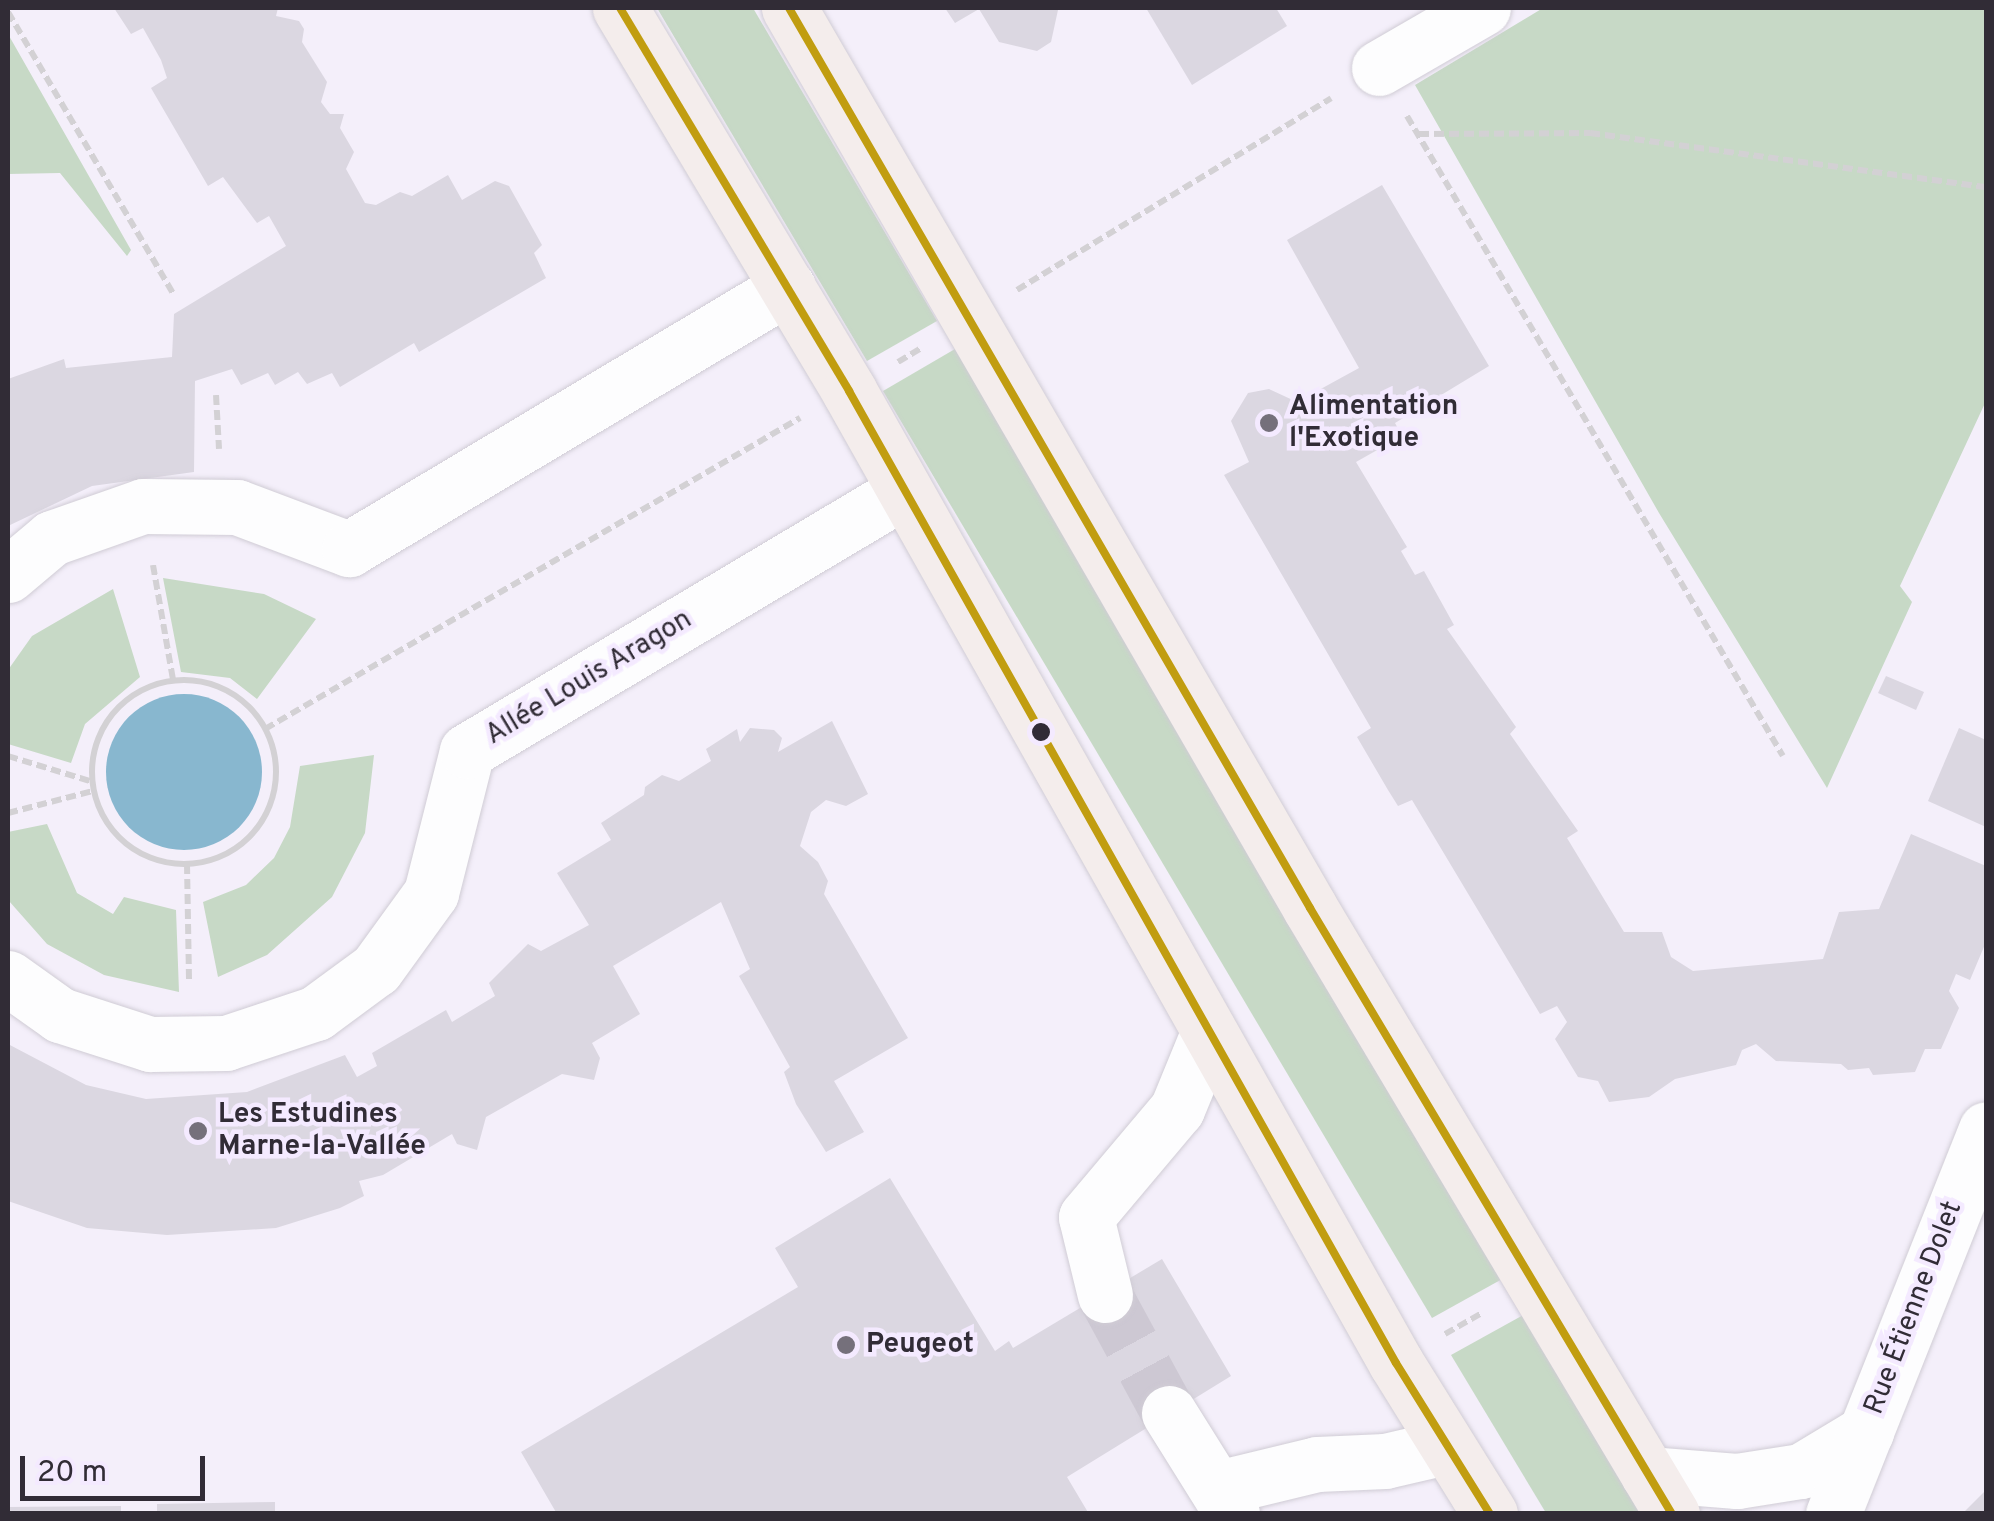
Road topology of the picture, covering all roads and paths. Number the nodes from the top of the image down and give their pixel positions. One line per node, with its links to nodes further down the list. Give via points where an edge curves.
1 (620, 8): 8 (main road)
2 (788, 8): 28 (main road, via 1310,908)
3 (1483, 8): 5 (street)
4 (8, 12): 9 (path)
5 (1379, 68): 6 (path)
6 (1418, 134): 7 (path, via 1590,133); 15 (path)
7 (1986, 187)
8 (788, 287): 10 (main road); 11 (street, via 349,550 237,507)
9 (173, 294)
10 (904, 491): 21 (main road); 22 (street, Allée Louis Aragon, via 467,751 432,893 376,969 316,1013 226,1043)
11 (143, 506): 12 (street, via 52,538); 13 (path)
12 (8, 575)
13 (173, 680): 16 (path, via 125,698 106,720); 19 (path, via 211,682 238,696 272,743 277,772 258,828 234,850)
14 (8, 756): 16 (path)
15 (1782, 756)
16 (90, 781): 17 (path)
17 (93, 791): 18 (path); 19 (path, via 117,837 143,856)
18 (8, 813)
19 (187, 864): 22 (path)
20 (8, 978): 22 (street, Allée Louis Aragon, via 60,1015 150,1044)
21 (1209, 1030): 24 (street, via 1176,1109 1086,1217); 27 (main road)
22 (189, 1043)
23 (1982, 1154): 26 (street, Rue Étienne Dolet)
24 (1105, 1295)
25 (1169, 1413): 29 (street)
26 (1866, 1432): 28 (street, Rue Étienne Dolet, via 1801,1470); 31 (street, Rue Étienne Dolet)
27 (1445, 1447): 29 (street, via 1385,1461 1317,1464); 30 (main road)
28 (1660, 1494)
29 (1225, 1501)
30 (1490, 1514)
31 (1833, 1514)

